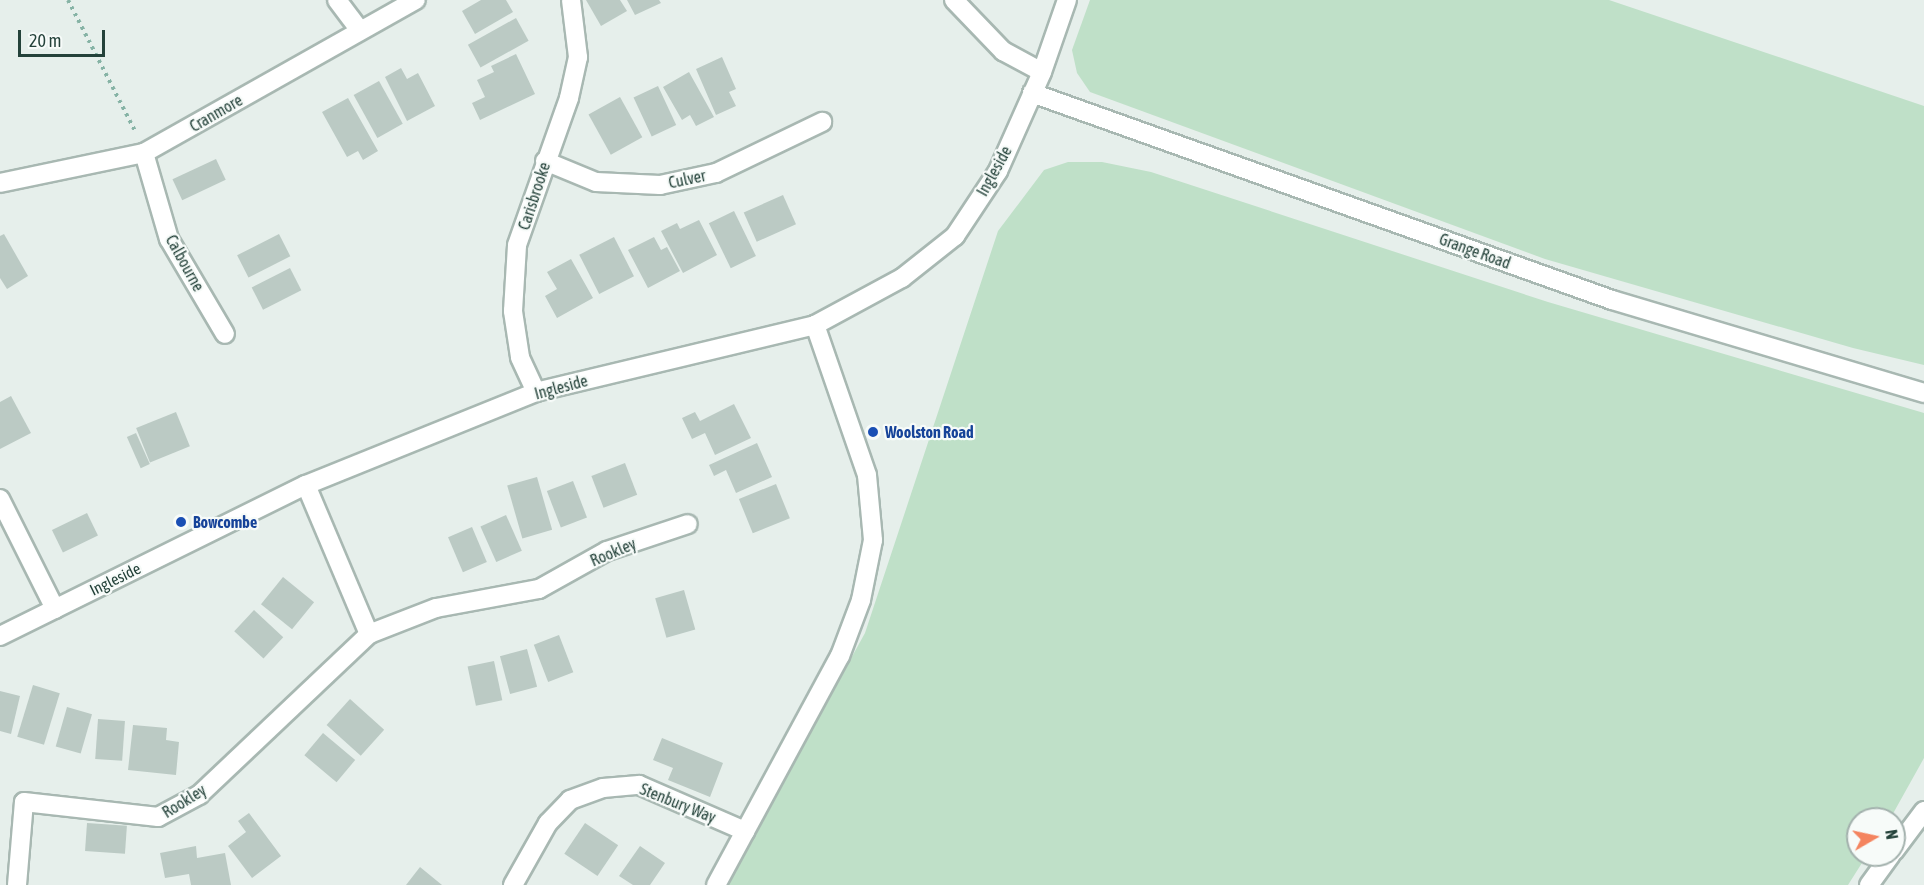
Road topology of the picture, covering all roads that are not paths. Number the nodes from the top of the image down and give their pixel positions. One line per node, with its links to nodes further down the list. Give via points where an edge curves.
1 (338, 0): 6 (street)
2 (416, 0): 6 (street, Cranmore)
3 (571, 0): 11 (street, Carisbrooke, via 578,57 569,98)
4 (954, 0): 7 (street, via 1003,51)
5 (1067, 0): 7 (street)
6 (360, 30): 10 (street, Cranmore)
7 (1042, 72): 8 (street, Ingleside)
8 (1032, 93): 13 (street, Ingleside, via 998,171 955,236 902,278); 16 (street, Grange Road, via 1612,300)
9 (822, 122): 11 (street, Culver, via 716,173 660,185 596,182)
10 (145, 153): 12 (street, Cranmore); 14 (street, Calbourne, via 169,239)
11 (545, 161): 15 (street, Carisbrooke, via 517,246 513,311 520,357)
12 (0, 183)
13 (815, 325): 15 (street, Ingleside); 24 (street, via 867,475 873,540 861,600 840,656)
14 (225, 334)
15 (536, 392): 17 (street, Ingleside)
16 (1924, 393)
17 (306, 485): 20 (street, Ingleside); 21 (street)
18 (0, 499): 20 (street)
19 (688, 524): 21 (street, Rookley, via 607,551 539,589 436,608)
20 (55, 609): 22 (street, Ingleside)
21 (369, 634): 27 (street, Rookley, via 199,795 158,817 24,802)
22 (0, 636)
23 (1924, 812): 25 (street)
24 (745, 831): 28 (street, Stenbury Way, via 639,785 603,788 570,800 548,823); 29 (street)
25 (1906, 835)
26 (1882, 867): 30 (street)
27 (17, 885)
28 (513, 885)
29 (716, 885)
30 (1869, 885)

